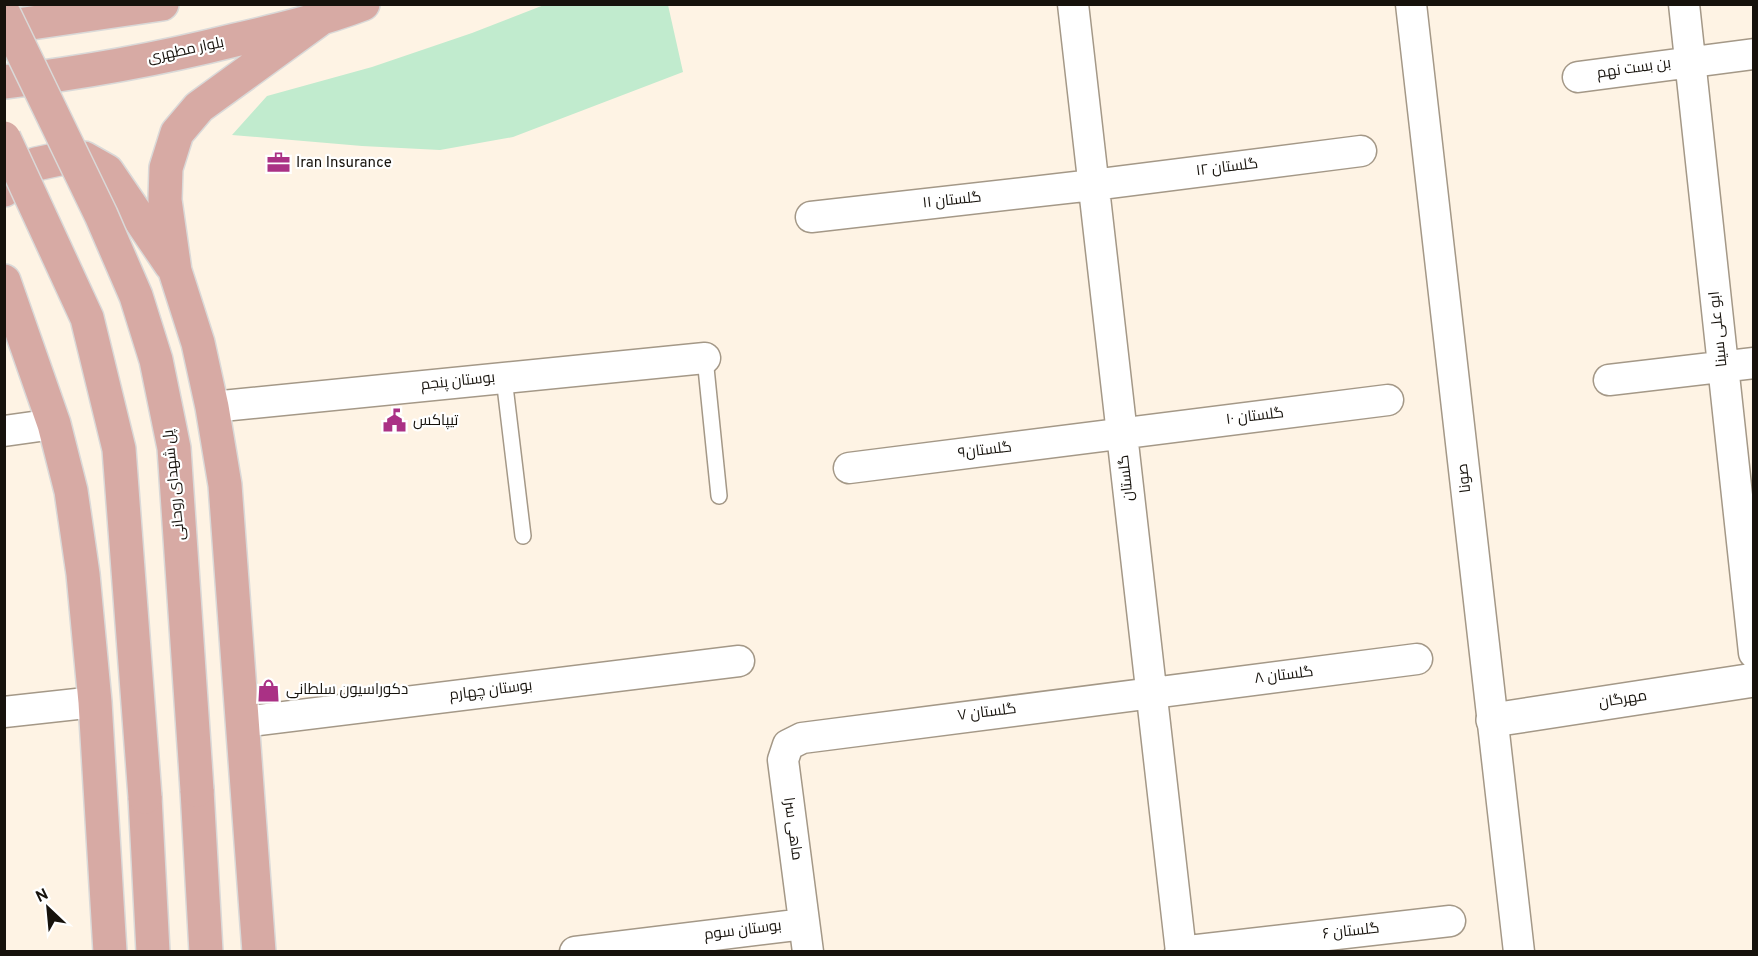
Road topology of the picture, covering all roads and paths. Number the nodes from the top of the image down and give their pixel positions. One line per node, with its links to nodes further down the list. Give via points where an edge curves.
1 (162, 4): 8 (main road)
2 (363, 4): 7 (main road, بلوار مطهری)
3 (1073, 4): 15 (street, گلستان)
4 (1411, 4): 41 (street, صونا)
5 (1684, 4): 10 (street, ابو علی سینا)
6 (4, 14): 48 (main road, پل شهدای روحانی, bridge, via 101,215 136,296 156,360 174,448)
7 (320, 20): 12 (main road, بلوار مطهری, via 91,71); 19 (main road, via 199,107 177,133 166,168 165,200)
8 (4, 27)
9 (1754, 54): 10 (street, بن بست نهم)
10 (1690, 62): 11 (street, بن بست نهم); 23 (street, ابو علی سینا)
11 (1578, 77)
12 (4, 82)
13 (4, 138): 47 (main road, bridge, via 87,318 118,448)
14 (1361, 151): 15 (street, گلستان ۱۲)
15 (1094, 185): 17 (street, گلستان ۱۱); 30 (street, گلستان)
16 (4, 190): 19 (main road, via 15,176 36,164 84,158 107,171)
17 (811, 216)
18 (4, 259): 20 (main road)
19 (175, 271): 27 (main road, via 198,343)
20 (8, 290): 28 (main road)
21 (705, 358): 24 (street, بوستان پنجم); 32 (lane)
22 (1754, 363): 23 (street)
23 (1723, 366): 25 (street); 34 (street, ابو علی سینا)
24 (504, 378): 27 (street, بوستان پنجم); 33 (lane)
25 (1609, 380)
26 (1388, 400): 30 (street, گلستان ۱۰)
27 (212, 407): 42 (main road, via 225,485)
28 (54, 424): 29 (street); 39 (main road, via 75,515)
29 (4, 431)
30 (1122, 434): 31 (street, گلستان۹); 38 (street, گلستان)
31 (849, 468)
32 (719, 496)
33 (523, 536)
34 (1754, 653)
35 (1418, 659): 38 (street, گلستان ۸)
36 (739, 661): 42 (street, بوستان چهارم)
37 (1754, 680): 41 (street, مهرگان)
38 (1151, 693): 43 (street, گلستان ۷); 51 (street, گلستان)
39 (95, 702): 40 (street); 46 (main road)
40 (4, 712)
41 (1493, 720): 52 (street, صونا)
42 (243, 722): 49 (main road)
43 (824, 734): 45 (street, ماهی سرا, via 788,745 783,760)
44 (1450, 921): 51 (street, گلستان ۶)
45 (806, 938): 50 (street, بوستان سوم)
46 (110, 951)
47 (153, 951)
48 (206, 951)
49 (259, 951)
50 (575, 951)
51 (1180, 951)
52 (1520, 951)

